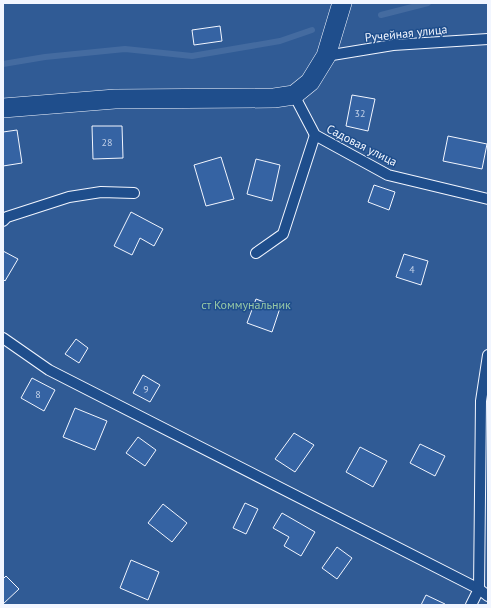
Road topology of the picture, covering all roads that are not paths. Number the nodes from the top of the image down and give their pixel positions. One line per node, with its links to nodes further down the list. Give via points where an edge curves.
1 (342, 3): 3 (street)
2 (488, 39): 3 (lane, Ручейная улица, via 393,45)
3 (326, 56): 4 (street, via 310,82)
4 (294, 95): 5 (street, via 274,98 115,99); 6 (lane, Садовая улица)
5 (3, 108)
6 (315, 135): 8 (lane, Садовая улица, via 388,175); 10 (lane, via 283,234)
7 (134, 193): 9 (lane, via 101,192 69,197 7,217)
8 (488, 199)
9 (3, 221)
10 (256, 253)
11 (3, 338): 13 (lane, via 49,370)
12 (488, 355): 13 (lane, via 481,401)
13 (479, 589): 14 (lane); 15 (lane)
14 (488, 596)
15 (471, 605)

